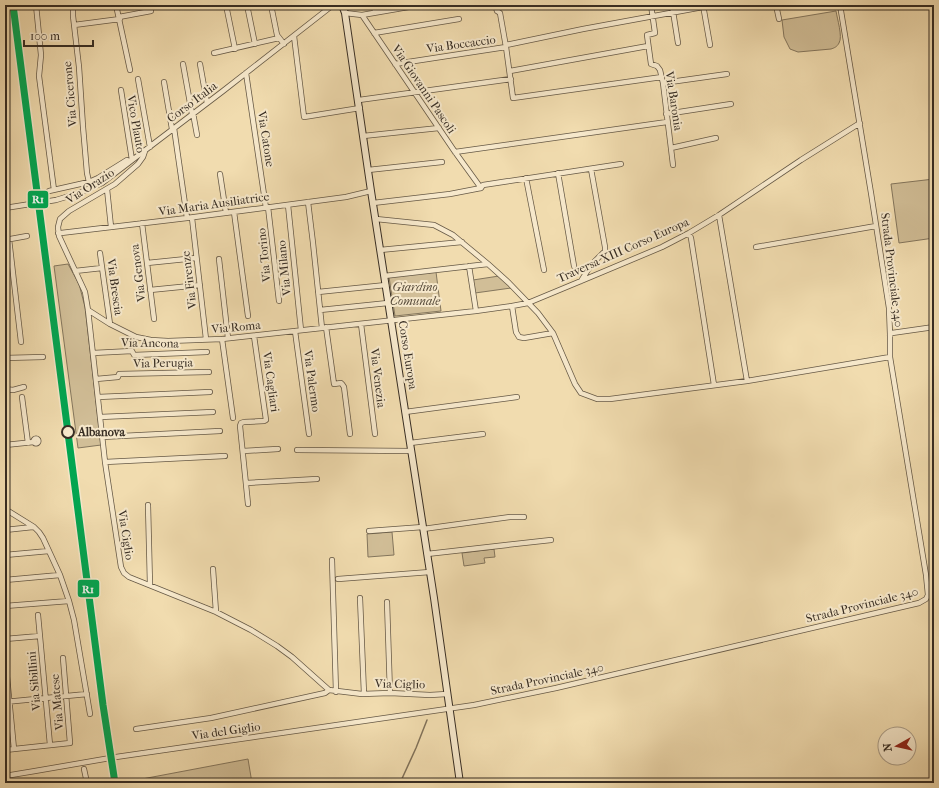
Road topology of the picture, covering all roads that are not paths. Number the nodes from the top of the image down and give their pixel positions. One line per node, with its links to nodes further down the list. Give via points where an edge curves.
1 (36, 5): 78 (street, via 42,55 39,76 51,191)
2 (73, 5): 26 (street, Via Cicerone)
3 (116, 5): 23 (street)
4 (226, 5): 36 (street)
5 (247, 5): 31 (street)
6 (271, 5): 29 (street)
7 (333, 5): 28 (street, Corso Italia)
8 (342, 5): 19 (street, Corso Europa)
9 (374, 5): 18 (street)
10 (420, 5): 18 (street)
11 (496, 5): 34 (street)
12 (651, 5): 22 (street)
13 (672, 5): 20 (street)
14 (776, 5): 25 (street)
15 (840, 5): 59 (street, Strada Provinciale 340)
16 (703, 6): 20 (street, Via Boccaccio); 33 (street)
17 (151, 11): 23 (street)
18 (375, 12): 21 (street)
19 (345, 13): 21 (street); 52 (street, Corso Europa)
20 (673, 13): 22 (street, Via Boccaccio); 30 (street)
21 (362, 15): 27 (street, Via Giovanni Pascoli)
22 (652, 16): 34 (street, Via Boccaccio); 35 (street, via 655,34 647,36)
23 (120, 18): 26 (street); 41 (street)
24 (459, 19): 27 (street)
25 (779, 19)
26 (74, 25): 78 (street, Via Cicerone)
27 (374, 33): 40 (street, Via Giovanni Pascoli)
28 (294, 36): 32 (street, Corso Italia); 55 (street, via 304,117)
29 (279, 38): 31 (street); 32 (street)
30 (678, 42)
31 (255, 44): 36 (street)
32 (284, 44): 43 (street, Corso Italia)
33 (710, 45)
34 (506, 46): 40 (street, Via Boccaccio); 42 (street)
35 (648, 46): 42 (street); 45 (street, Via Baronia, via 651,64 657,66)
36 (234, 48): 37 (street)
37 (214, 53)
38 (183, 64): 56 (street)
39 (200, 64): 53 (street)
40 (394, 64): 51 (street, Via Giovanni Pascoli)
41 (130, 70)
42 (510, 71): 47 (street)
43 (246, 73): 53 (street, Corso Italia); 85 (street, Via Catone)
44 (727, 74): 49 (street)
45 (662, 77): 47 (street, via 513,98); 49 (street, Via Baronia)
46 (138, 79): 65 (street)
47 (511, 79): 51 (street)
48 (164, 82): 61 (street, Via Firenze)
49 (663, 83): 57 (street, Via Baronia)
50 (121, 90): 69 (street, Vico Plauto)
51 (414, 93): 52 (street); 60 (street, Via Giovanni Pascoli)
52 (359, 100): 55 (street, Corso Europa)
53 (207, 103): 56 (street, Corso Italia)
54 (731, 104): 57 (street)
55 (360, 108): 63 (street, Corso Europa)
56 (193, 114): 61 (street, Corso Italia); 62 (street)
57 (666, 114): 58 (street, Via Baronia)
58 (667, 122): 66 (street, Via Baronia); 68 (street)
59 (860, 123): 89 (street, Traversa XIII Corso Europa); 93 (street, Strada Provinciale 340)
60 (439, 128): 63 (street); 68 (street, Via Giovanni Pascoli)
61 (173, 129): 65 (street, Corso Italia); 90 (street, Via Firenze)
62 (197, 135)
63 (363, 136): 74 (street, Corso Europa)
64 (716, 138): 66 (street)
65 (150, 147): 67 (street, Corso Italia)
66 (671, 148): 72 (street, Via Baronia)
67 (145, 151): 69 (street, Corso Italia); 80 (street, Via Orazio, via 138,164)
68 (455, 152): 79 (street, Via Giovanni Pascoli)
69 (132, 161): 78 (street, via 127,160); 86 (street, Corso Italia, via 102,183 79,193 56,200)
70 (442, 162): 74 (street)
71 (621, 164): 73 (street)
72 (673, 165)
73 (591, 169): 75 (street); 113 (street, via 605,251 591,265)
74 (368, 170): 81 (street, Corso Europa)
75 (558, 173): 77 (street); 108 (street)
76 (220, 174): 88 (street)
77 (526, 178): 79 (street, via 483,185); 110 (street)
78 (89, 182)
79 (481, 188): 83 (street)
80 (107, 189): 94 (street); 95 (street, Via Orazio, via 60,219)
81 (371, 191): 82 (street, Via Maria Ausiliatrice); 83 (street, Corso Europa)
82 (308, 202): 84 (street, Via Maria Ausiliatrice); 117 (street)
83 (373, 203): 91 (street, Corso Europa)
84 (288, 205): 85 (street, Via Maria Ausiliatrice); 132 (street, Via Milano)
85 (267, 207): 87 (street, Via Maria Ausiliatrice); 118 (street, Via Torino)
86 (5, 208)
87 (234, 212): 88 (street, Via Maria Ausiliatrice); 125 (street)
88 (226, 213): 90 (street, Via Maria Ausiliatrice)
89 (719, 215): 96 (street, Traversa XIII Corso Europa); 148 (street)
90 (190, 218): 92 (street, Via Maria Ausiliatrice); 103 (street, Via Firenze)
91 (376, 219): 99 (street, via 434,225); 101 (street, Corso Europa)
92 (142, 223): 94 (street, Via Maria Ausiliatrice); 105 (street, Via Genova)
93 (876, 226): 100 (street); 135 (street, Strada Provinciale 340)
94 (111, 227): 95 (street, Via Maria Ausiliatrice)
95 (58, 233): 111 (street)
96 (689, 233): 113 (street, Traversa XIII Corso Europa); 149 (street)
97 (27, 236): 98 (street)
98 (7, 239): 140 (street)
99 (462, 242): 101 (street); 106 (street)
100 (756, 247)
101 (380, 250): 112 (street, Corso Europa)
102 (100, 253): 109 (street, Via Brescia)
103 (196, 258): 105 (street); 114 (street, Via Firenze)
104 (219, 259): 137 (street)
105 (147, 263): 116 (street, Via Genova)
106 (488, 264): 107 (street); 120 (street)
107 (469, 266): 112 (street); 124 (street)
108 (574, 266)
109 (102, 268): 111 (street); 128 (street, Via Brescia)
110 (544, 270)
111 (75, 271): 122 (street, via 85,292)
112 (384, 276): 115 (street, Corso Europa)
113 (581, 281): 120 (street, Traversa XIII Corso Europa)
114 (200, 285): 116 (street); 138 (street, Via Firenze)
115 (386, 285): 117 (street); 119 (street, Corso Europa)
116 (150, 290): 126 (street, Via Genova)
117 (318, 292): 123 (street)
118 (278, 301)
119 (388, 302): 123 (street); 127 (street, Corso Europa)
120 (528, 303): 121 (street, Traversa XIII Corso Europa); 134 (street)
121 (512, 306): 124 (street, Traversa XIII Corso Europa); 134 (street, via 519,337)
122 (88, 310): 128 (street, Via Roma); 142 (street, Via Ciglio)
123 (320, 310): 131 (street)
124 (476, 312): 127 (street, Traversa XIII Corso Europa)
125 (248, 316)
126 (154, 319)
127 (391, 321): 129 (street, Via Roma); 157 (street, Corso Europa)
128 (110, 324): 138 (street, Via Roma, via 136,337 151,340)
129 (361, 324): 131 (street, Via Roma); 163 (street, Via Venezia)
130 (934, 327): 135 (street)
131 (324, 328): 132 (street, Via Roma); 162 (street, via 334,384 341,383 344,387)
132 (301, 330): 133 (street, Via Roma)
133 (295, 331): 136 (street, Via Roma); 161 (street, Via Palermo)
134 (553, 333): 149 (street, via 581,393 610,399)
135 (890, 335): 144 (street, Strada Provinciale 340)
136 (254, 336): 137 (street, Via Roma); 172 (street, Via Cagliari, via 266,420 241,423)
137 (228, 338): 139 (street, Via Roma)
138 (206, 339): 139 (street, Via Roma)
139 (222, 339): 159 (street)
140 (21, 342)
141 (207, 352): 142 (street, Via Ancona, via 134,355 132,352)
142 (93, 353): 147 (street, Via Ciglio)
143 (43, 356): 145 (street)
144 (890, 357): 148 (street); 216 (street, Strada Provinciale 340, via 928,588 926,599 919,603 556,688)
145 (5, 358)
146 (209, 372): 147 (street, Via Perugia, via 119,374 118,377)
147 (96, 379): 154 (street, Via Ciglio)
148 (748, 381): 149 (street)
149 (714, 385)
150 (24, 387): 151 (street)
151 (5, 389)
152 (210, 392): 154 (street)
153 (22, 397): 167 (street)
154 (98, 397): 158 (street, Via Ciglio)
155 (517, 397): 157 (street)
156 (213, 412): 158 (street)
157 (405, 412): 168 (street, Corso Europa)
158 (100, 417): 165 (street, Via Ciglio)
159 (232, 418)
160 (220, 432): 165 (street)
161 (309, 434)
162 (350, 434)
163 (376, 434)
164 (483, 434): 168 (street)
165 (102, 437): 175 (street, Via Ciglio)
166 (34, 442): 167 (street)
167 (28, 443): 169 (street)
168 (410, 443): 173 (street, Corso Europa)
169 (5, 445)
170 (278, 449): 172 (street)
171 (297, 450): 173 (street)
172 (243, 451): 177 (street, Via Cagliari)
173 (411, 451): 183 (street, Corso Europa)
174 (225, 456): 175 (street)
175 (105, 462): 196 (street, Via Ciglio, via 121,567 130,577)
176 (317, 479): 177 (street)
177 (246, 483): 178 (street, Via Cagliari)
178 (248, 504)
179 (148, 505): 196 (street)
180 (5, 509): 182 (street)
181 (524, 517): 183 (street)
182 (34, 527): 184 (street); 187 (street)
183 (423, 528): 185 (street); 188 (street, Corso Europa)
184 (5, 530)
185 (369, 531)
186 (552, 540): 188 (street)
187 (49, 551): 189 (street); 193 (street)
188 (427, 554): 192 (street, Corso Europa)
189 (5, 555)
190 (332, 560): 208 (street)
191 (213, 569): 201 (street)
192 (430, 572): 194 (street); 212 (street, Corso Europa)
193 (60, 575): 195 (street); 198 (street)
194 (338, 579)
195 (5, 580)
196 (150, 585): 201 (street, Via Ciglio)
197 (360, 598): 210 (street)
198 (69, 601): 200 (street); 209 (street)
199 (387, 602): 211 (street)
200 (5, 606)
201 (216, 612): 207 (street, Via Ciglio, via 277,646)
202 (38, 615): 203 (street, Via Sibillini)
203 (40, 636): 204 (street); 214 (street, Via Sibillini)
204 (5, 639)
205 (5, 656): 215 (street)
206 (63, 658): 213 (street, Via Matese)
207 (329, 690): 208 (street, Via Ciglio); 218 (street, via 211,718)
208 (336, 692): 210 (street, Via Ciglio)
209 (87, 694): 213 (street); 217 (street)
210 (364, 694): 211 (street, Via Ciglio)
211 (390, 694): 212 (street, Via Ciglio)
212 (447, 694): 216 (street, Corso Europa)
213 (66, 696): 214 (street); 219 (street, Via Matese, via 70,743)
214 (46, 697): 215 (street); 219 (street, Via Sibillini)
215 (7, 702): 220 (street)
216 (449, 709): 223 (street, Via del Giglio, via 116,756); 226 (street, Corso Europa)
217 (90, 714)
218 (136, 729)
219 (50, 745): 220 (street)
220 (14, 749): 221 (street)
221 (5, 750)
222 (84, 769): 224 (street)
223 (5, 776)
224 (87, 782): 225 (street)
225 (79, 783)
226 (460, 783)

